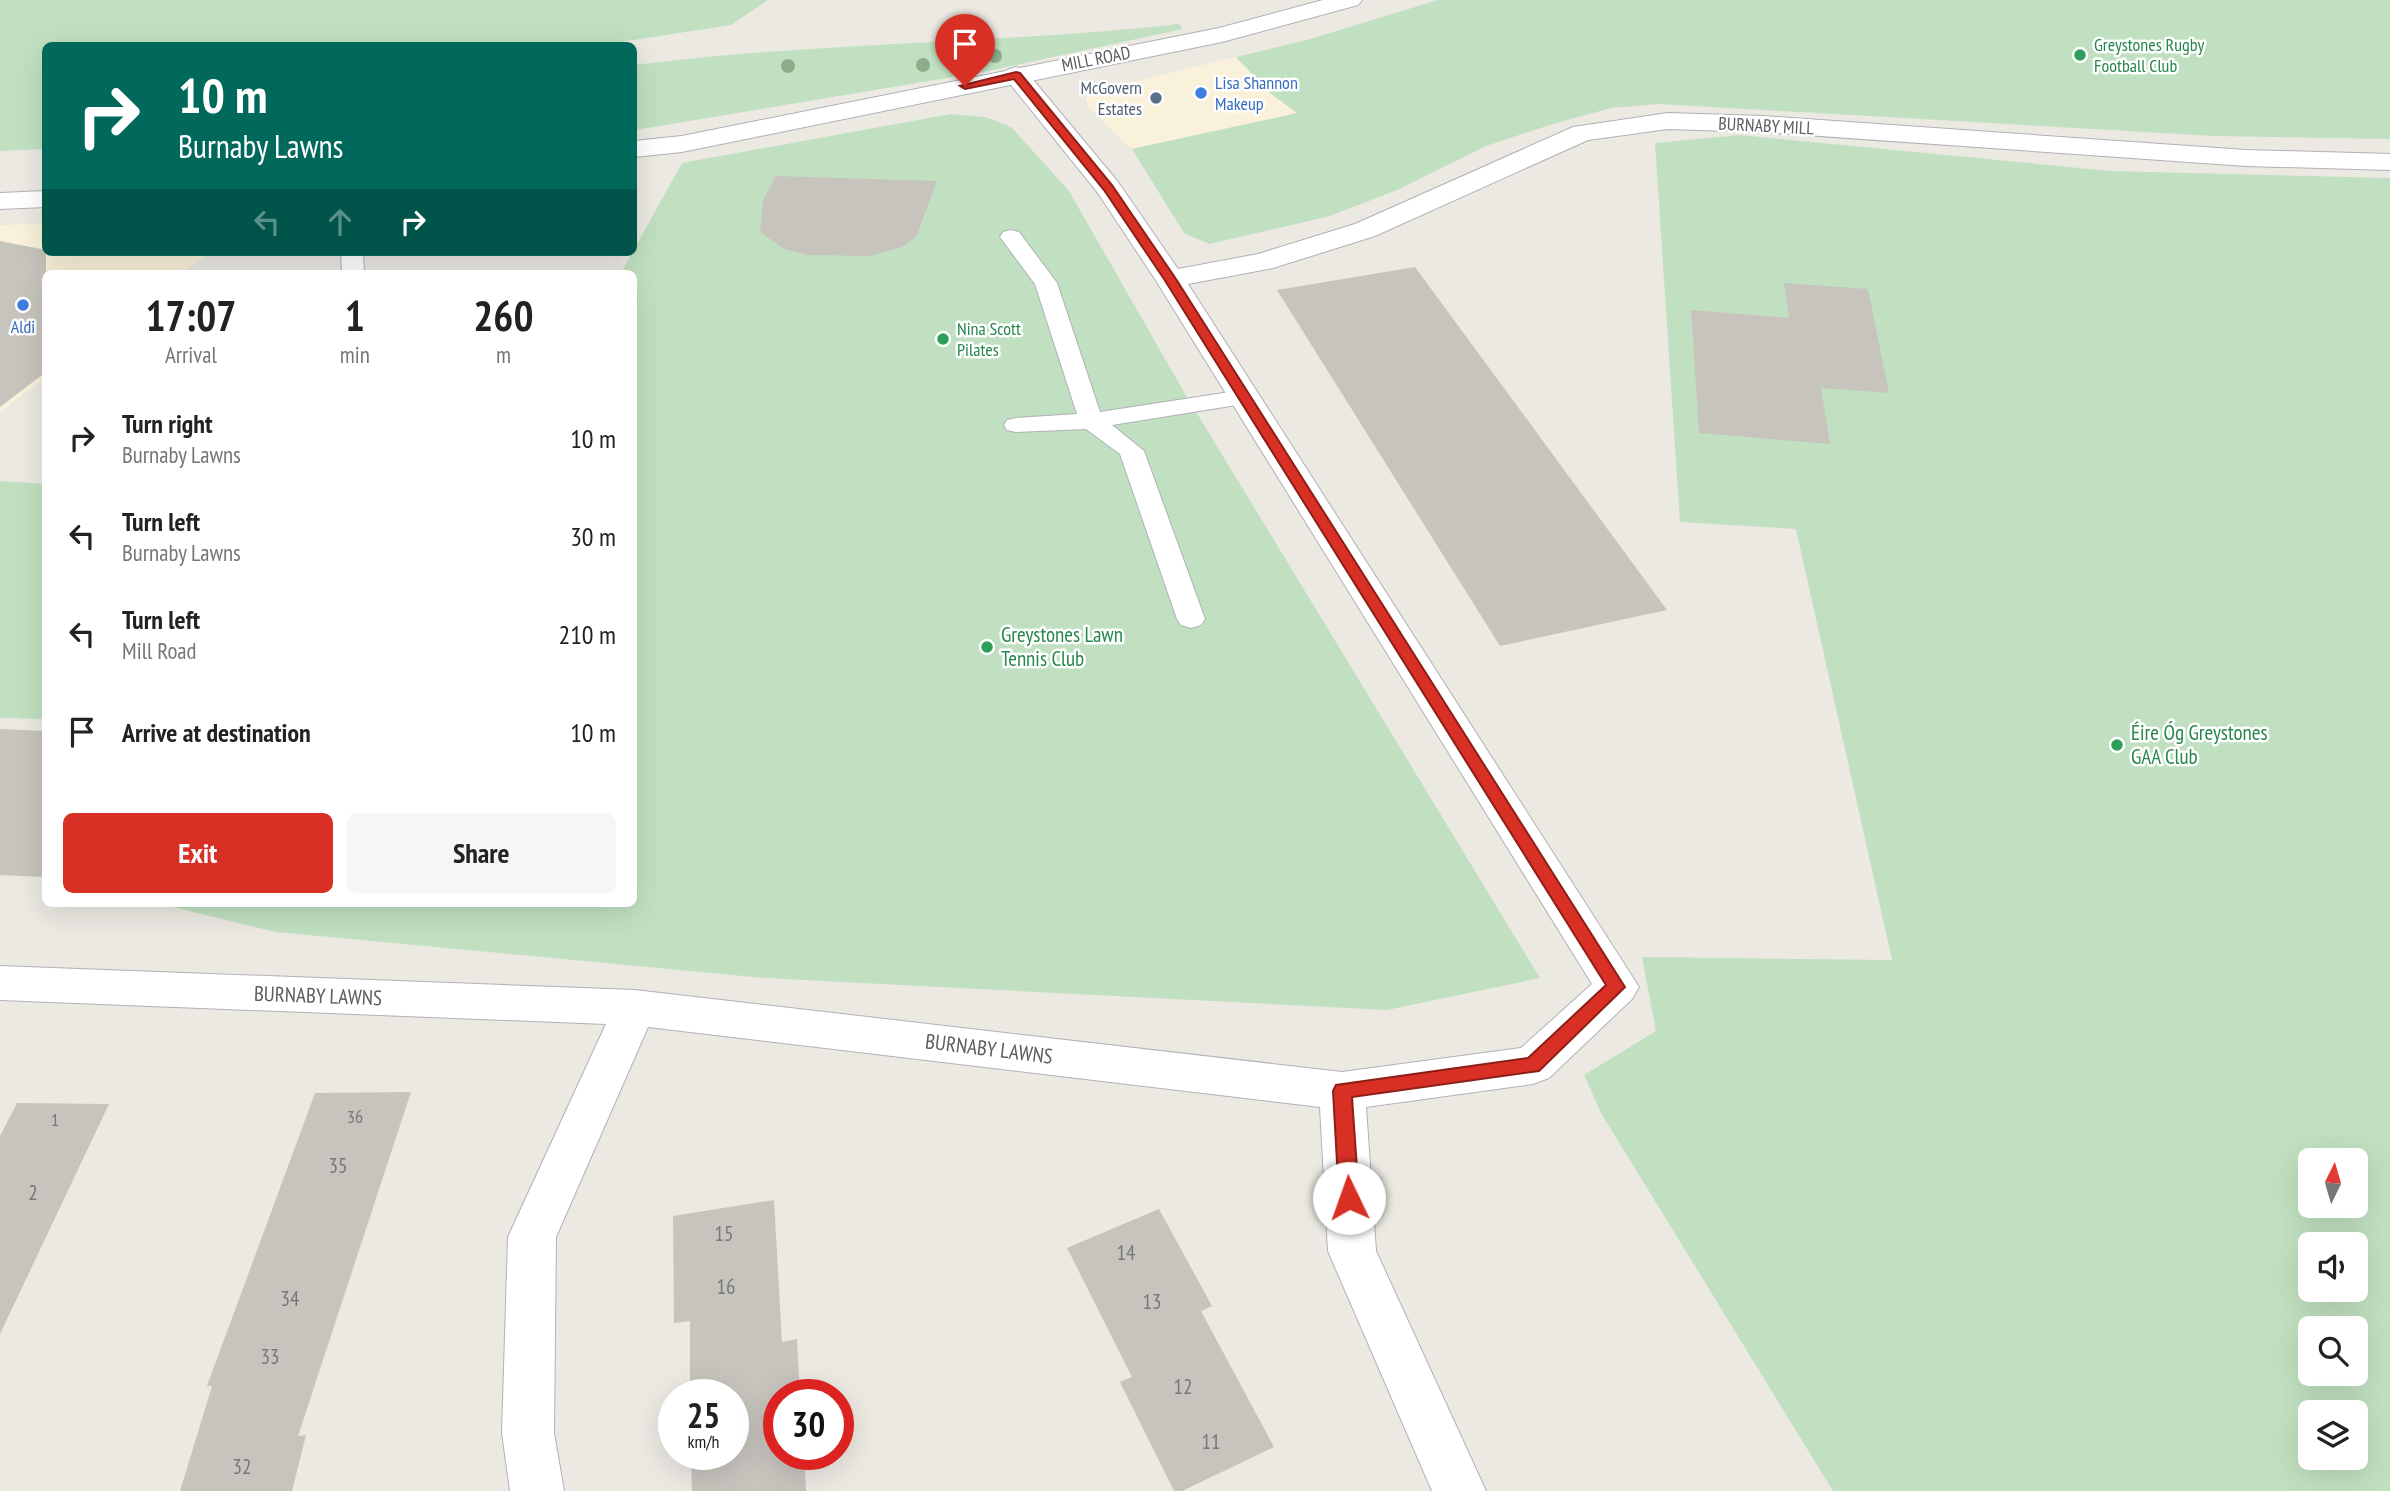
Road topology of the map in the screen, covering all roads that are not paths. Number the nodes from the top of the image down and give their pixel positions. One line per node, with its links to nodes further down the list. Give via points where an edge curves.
1 (1350, 0): 2 (street, MILL ROAD)
2 (1312, 4): 3 (street, MILL ROAD, via 1222,35)
3 (1016, 75): 4 (street, MILL ROAD, via 682,144); 9 (street, BURNABY LAWNS, via 1108,188)
4 (637, 149)
5 (2390, 162): 9 (street, BURNABY MILL, via 2246,158 1668,121 1582,133 1365,230 1263,261)
6 (42, 199): 7 (street)
7 (0, 201)
8 (1011, 237): 11 (lane, via 1046,283)
9 (1170, 279): 10 (street, BURNABY LAWNS)
10 (1243, 397): 11 (lane); 16 (street, BURNABY LAWNS, via 1616,987 1533,1065)
11 (1091, 421): 12 (lane); 13 (lane, via 1131,451)
12 (1016, 425)
13 (1191, 620)
14 (0, 983): 15 (street, BURNABY LAWNS)
15 (635, 1008): 16 (street, BURNABY LAWNS); 17 (street, via 531,1237 528,1433)
16 (1342, 1091): 18 (street, via 1352,1251)
17 (537, 1491)
18 (1459, 1491)

